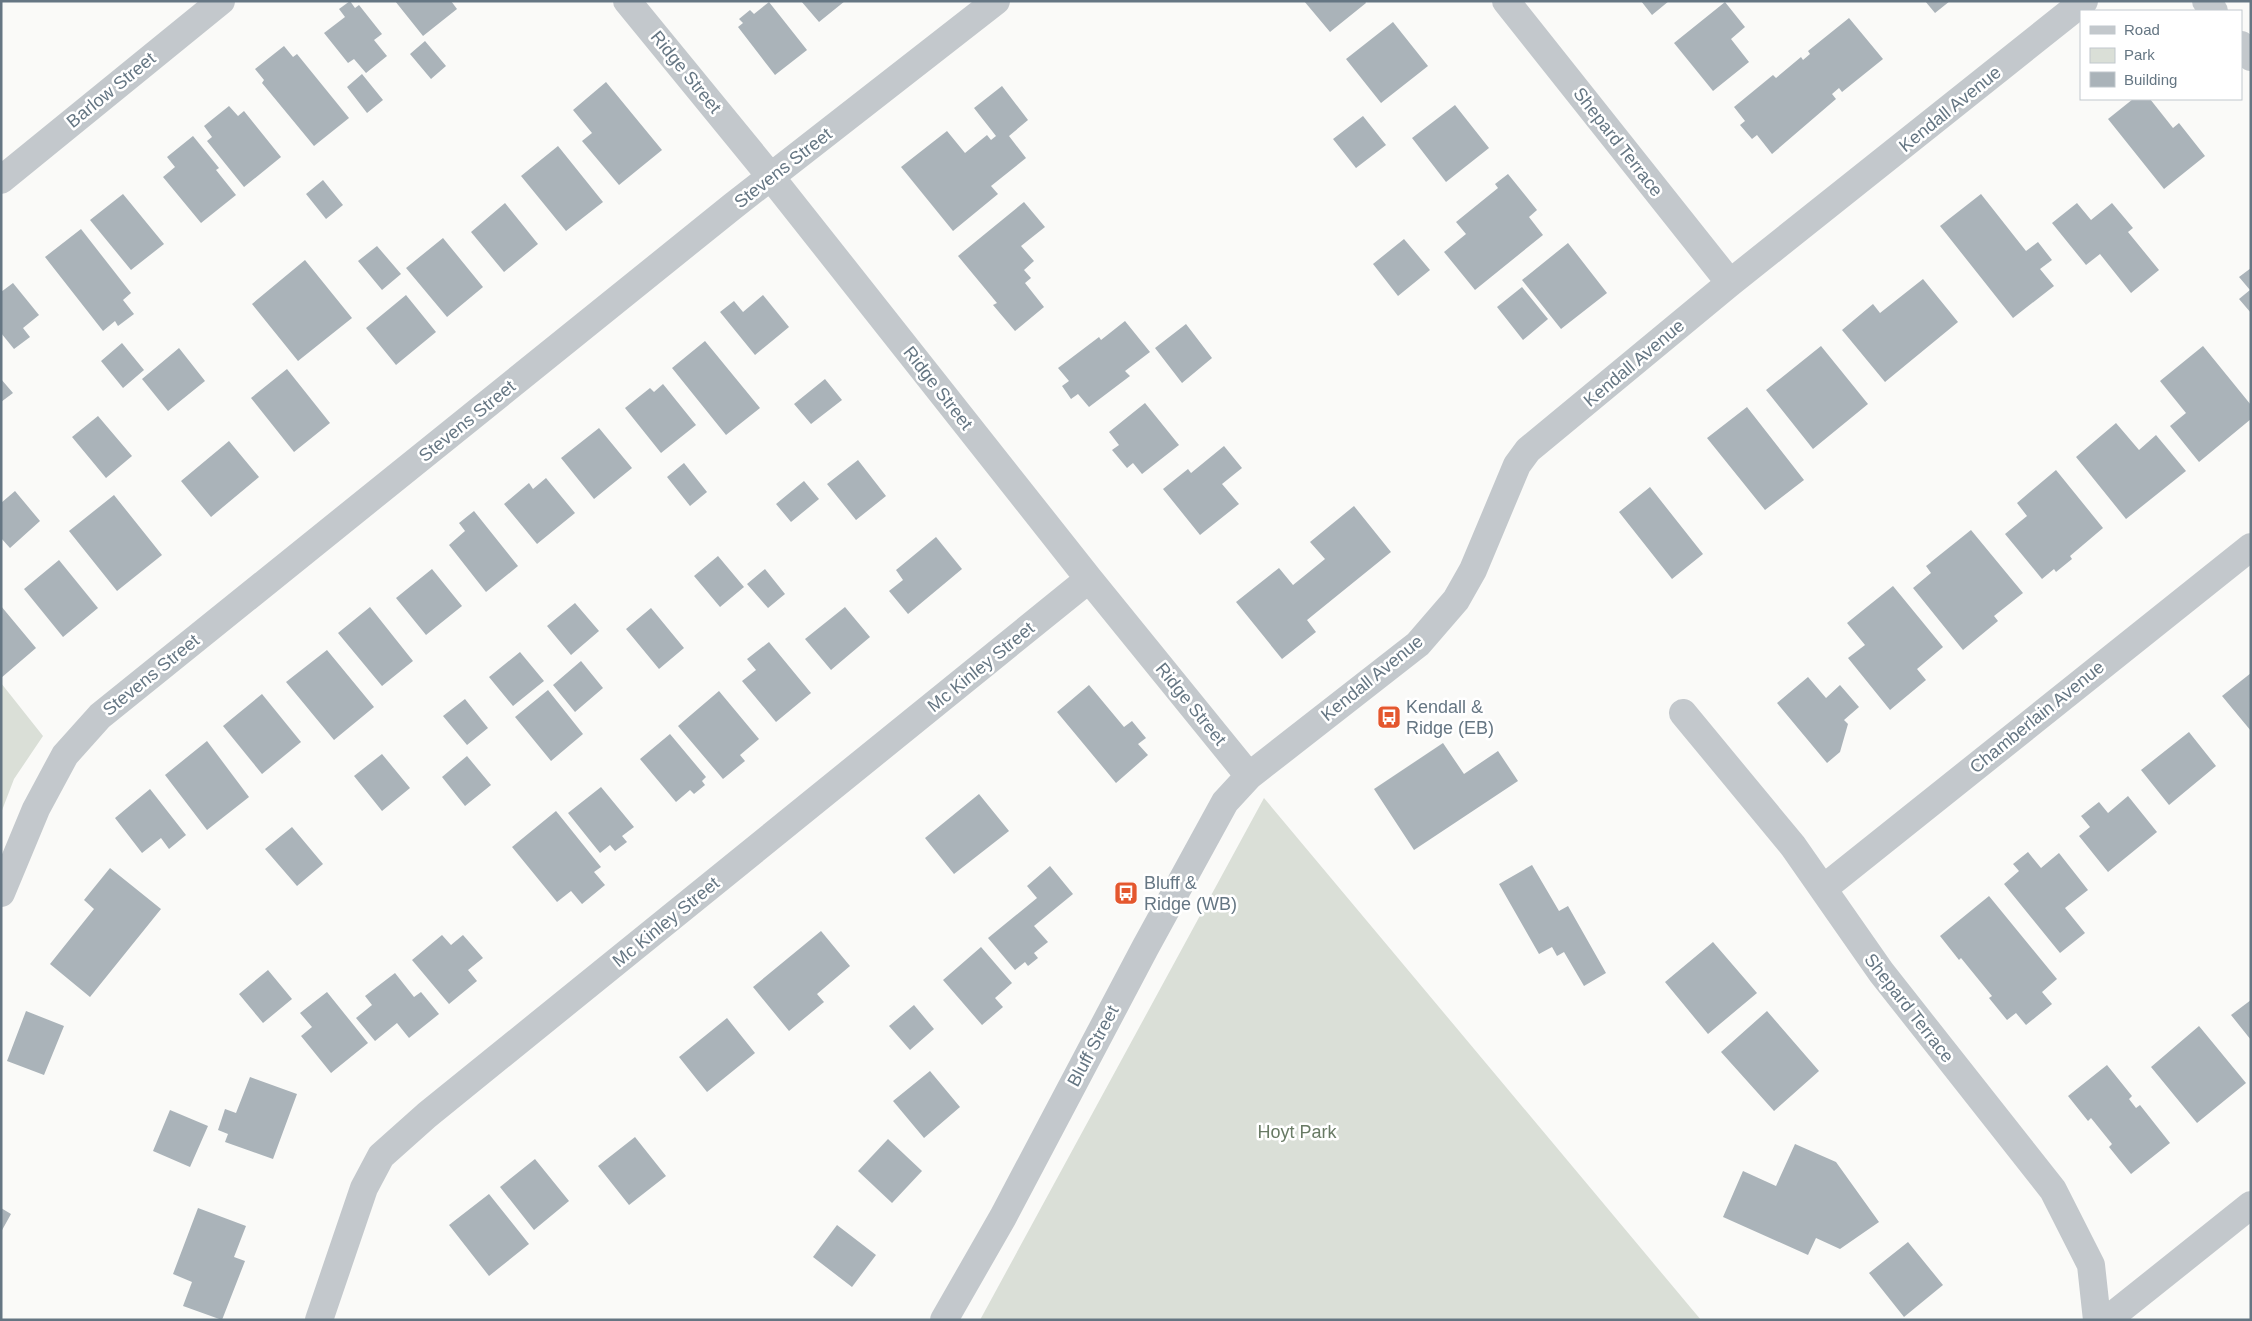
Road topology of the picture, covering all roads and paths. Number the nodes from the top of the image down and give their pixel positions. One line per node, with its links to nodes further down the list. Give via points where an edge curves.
1 (221, 1): 9 (street, Barlow Street)
2 (628, 1): 8 (street, Ridge Street)
3 (996, 1): 8 (street, Stevens Street)
4 (1506, 1): 10 (street, Shepard Terrace)
5 (2084, 1): 10 (street, Kendall Avenue)
6 (2242, 46): 7 (street)
7 (2251, 57)
8 (771, 177): 12 (street, Ridge Street); 16 (street, Stevens Street, via 100,716 64,756 36,809)
9 (1, 180)
10 (1730, 284): 14 (street, Kendall Avenue, via 1528,450 1517,465 1473,570 1456,600 1418,644)
11 (2251, 547): 15 (street, Chamberlain Avenue)
12 (1089, 579): 14 (street, Ridge Street); 18 (street, Mc Kinley Street, via 427,1115 382,1156 364,1188)
13 (1683, 713): 15 (street, Shepard Terrace)
14 (1249, 776): 19 (street, Bluff Street, via 1225,802 1003,1217)
15 (1824, 888): 20 (street, Shepard Terrace, via 1881,972 2053,1190 2091,1265)
16 (1, 893)
17 (2251, 1205): 21 (street)
18 (319, 1320)
19 (944, 1320)
20 (2097, 1320)
21 (2107, 1320)

